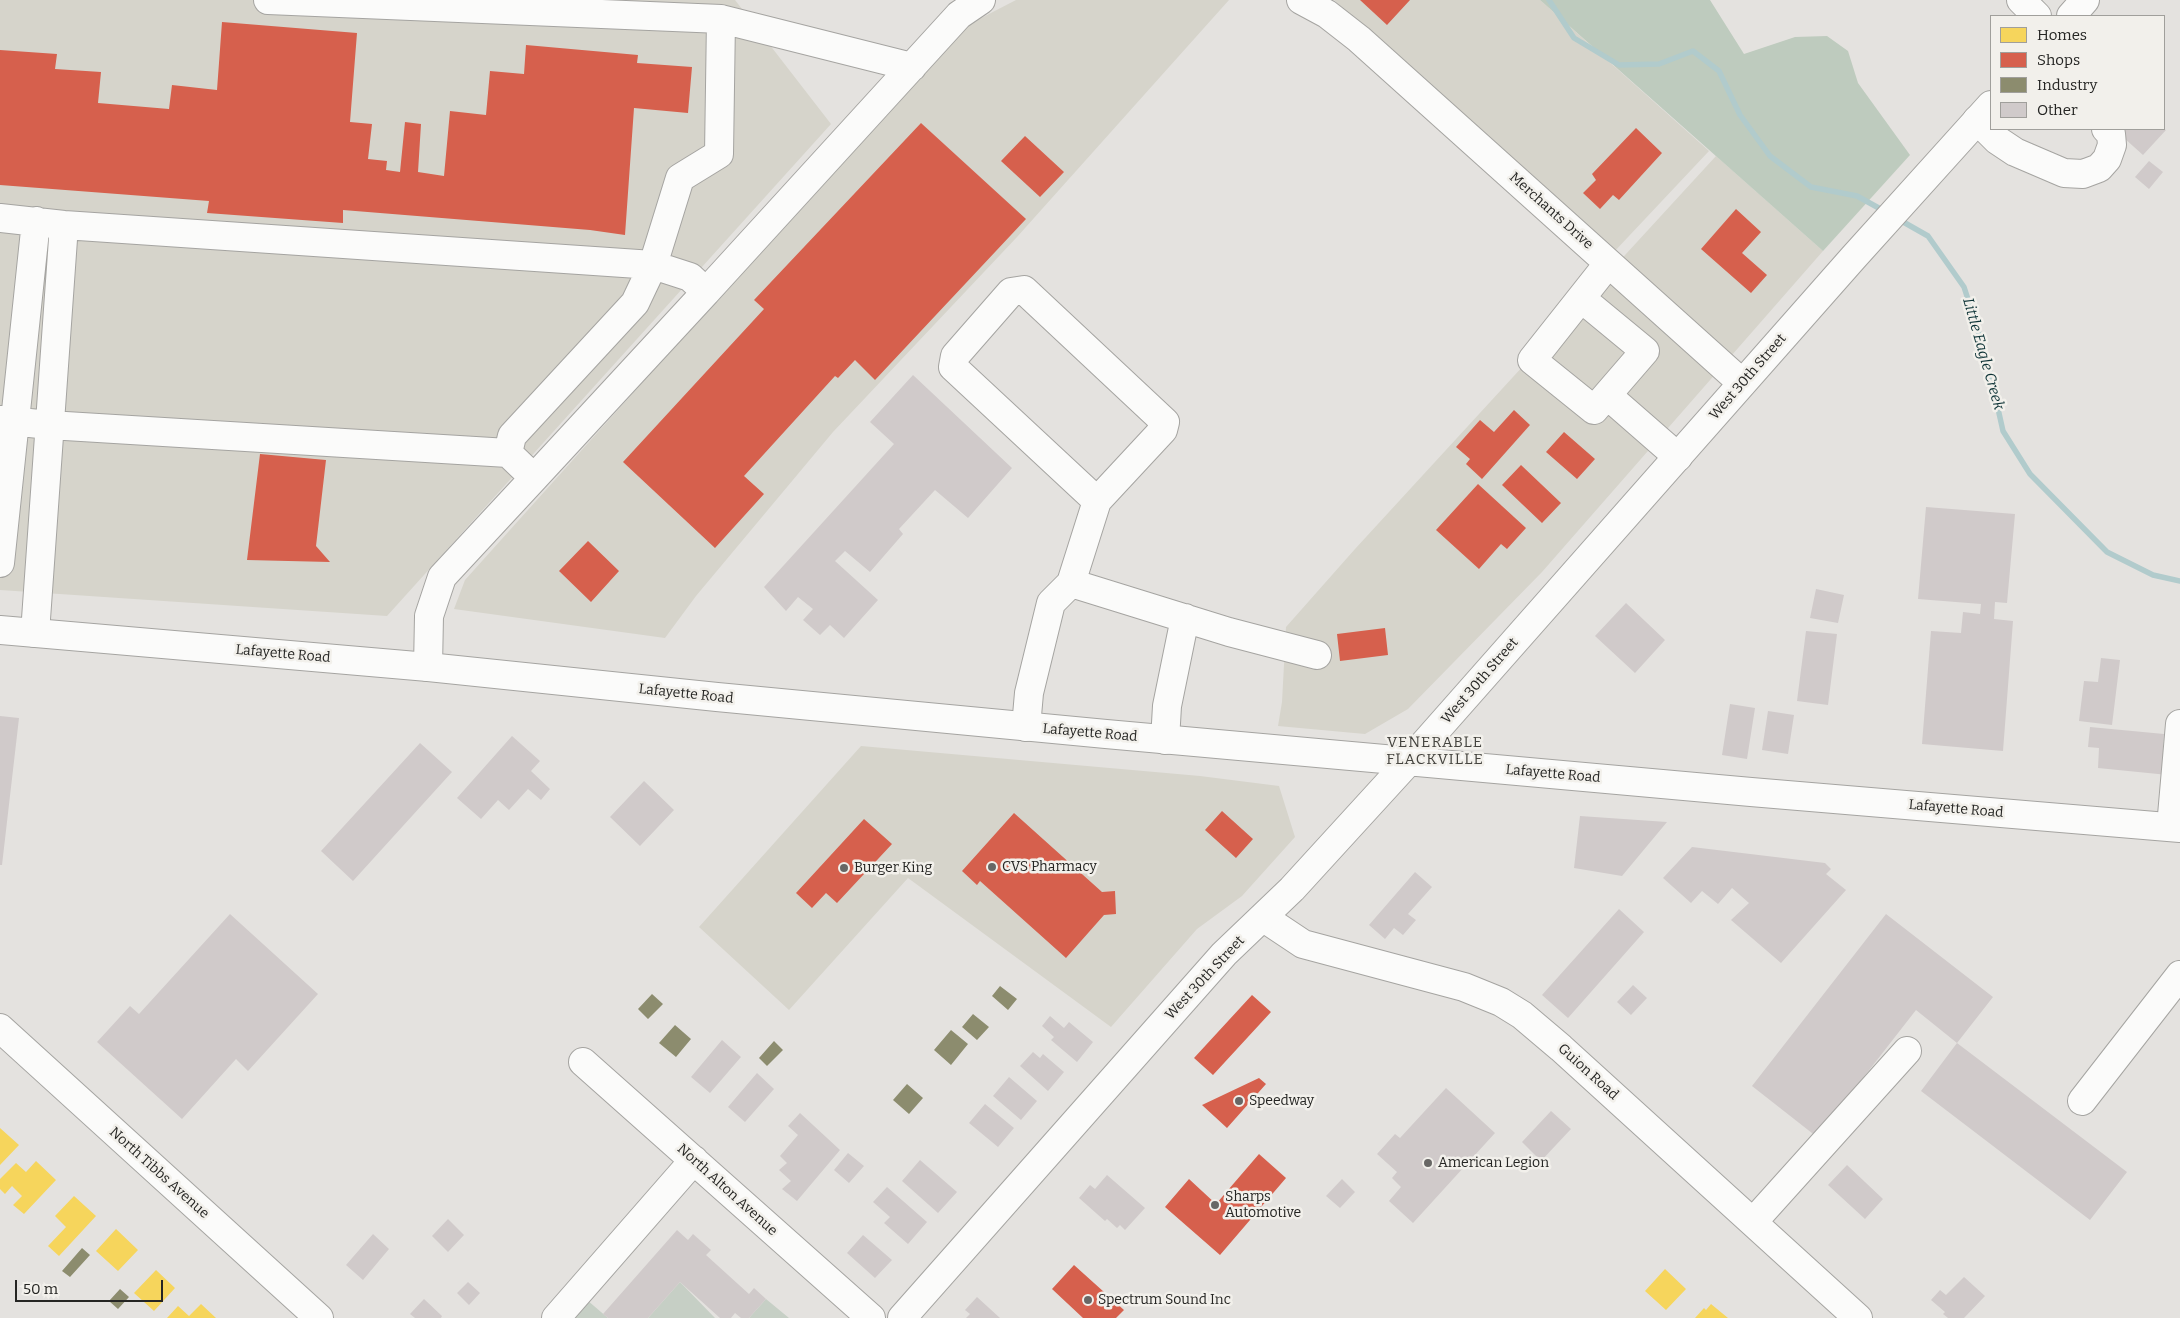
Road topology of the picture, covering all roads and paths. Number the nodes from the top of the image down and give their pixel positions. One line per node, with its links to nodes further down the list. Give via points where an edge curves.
1 (268, 0): 8 (main road)
2 (981, 0): 9 (main road, via 959,15)
3 (1301, 0): 17 (main road, Merchants Drive, via 1359,39)
4 (2021, 0): 6 (main road)
5 (2085, 0): 7 (main road)
6 (2036, 15)
7 (2072, 15)
8 (721, 19): 9 (main road); 18 (main road, via 718,154 680,178)
9 (912, 66): 19 (main road)
10 (1984, 112): 11 (main road); 21 (main road, West 30th Street)
11 (1990, 125)
12 (1992, 130): 13 (main road, via 1997,140 2015,152 2064,173 2084,174 2099,168 2107,159 2112,145 2111,134)
13 (2107, 130)
14 (0, 218): 15 (main road)
15 (36, 221): 16 (main road); 23 (main road)
16 (64, 225): 18 (main road); 24 (main road)
17 (1608, 264): 20 (main road); 21 (main road, Merchants Drive)
18 (653, 265): 19 (main road, via 690,277); 25 (main road, via 635,303 512,436)
19 (706, 292): 27 (main road)
20 (1582, 299): 22 (main road, via 1645,351); 22 (main road, via 1532,360 1594,410)
21 (1742, 383): 26 (main road, West 30th Street)
22 (1607, 394): 26 (main road)
23 (8, 420): 24 (main road); 29 (main road)
24 (49, 425): 25 (main road); 33 (main road)
25 (508, 453): 27 (main road)
26 (1678, 457): 39 (main road, West 30th Street)
27 (534, 478): 35 (main road, via 442,577 429,616)
28 (1097, 501): 28 (main road, via 1163,430 1164,422 1024,290 1011,292 955,356 953,367); 30 (main road)
29 (0, 563)
30 (1071, 583): 31 (main road); 37 (main road, via 1051,602 1028,693)
31 (1185, 618): 34 (main road); 38 (main road, via 1167,706)
32 (0, 630): 33 (main road, Lafayette Road)
33 (34, 633): 35 (main road, Lafayette Road)
34 (1317, 654)
35 (428, 667): 37 (main road, Lafayette Road)
36 (2180, 724): 40 (main road)
37 (1026, 727): 38 (main road, Lafayette Road)
38 (1165, 740): 39 (main road, Lafayette Road)
39 (1409, 761): 40 (main road, Lafayette Road); 41 (main road, West 30th Street)
40 (2176, 828)
41 (1264, 918): 48 (main road, Guion Road, via 1304,944 1464,987 1501,1002 1522,1015); 52 (main road, West 30th Street, via 1224,954)
42 (2180, 975): 46 (main road)
43 (0, 1028): 49 (main road, North Tibbs Avenue)
44 (1907, 1051): 48 (main road)
45 (583, 1062): 47 (main road, North Alton Avenue)
46 (2082, 1101)
47 (694, 1160): 50 (main road); 51 (main road, North Alton Avenue)
48 (1753, 1222): 53 (main road, Guion Road)
49 (319, 1318)
50 (556, 1318)
51 (871, 1318)
52 (902, 1318)
53 (1858, 1318)

